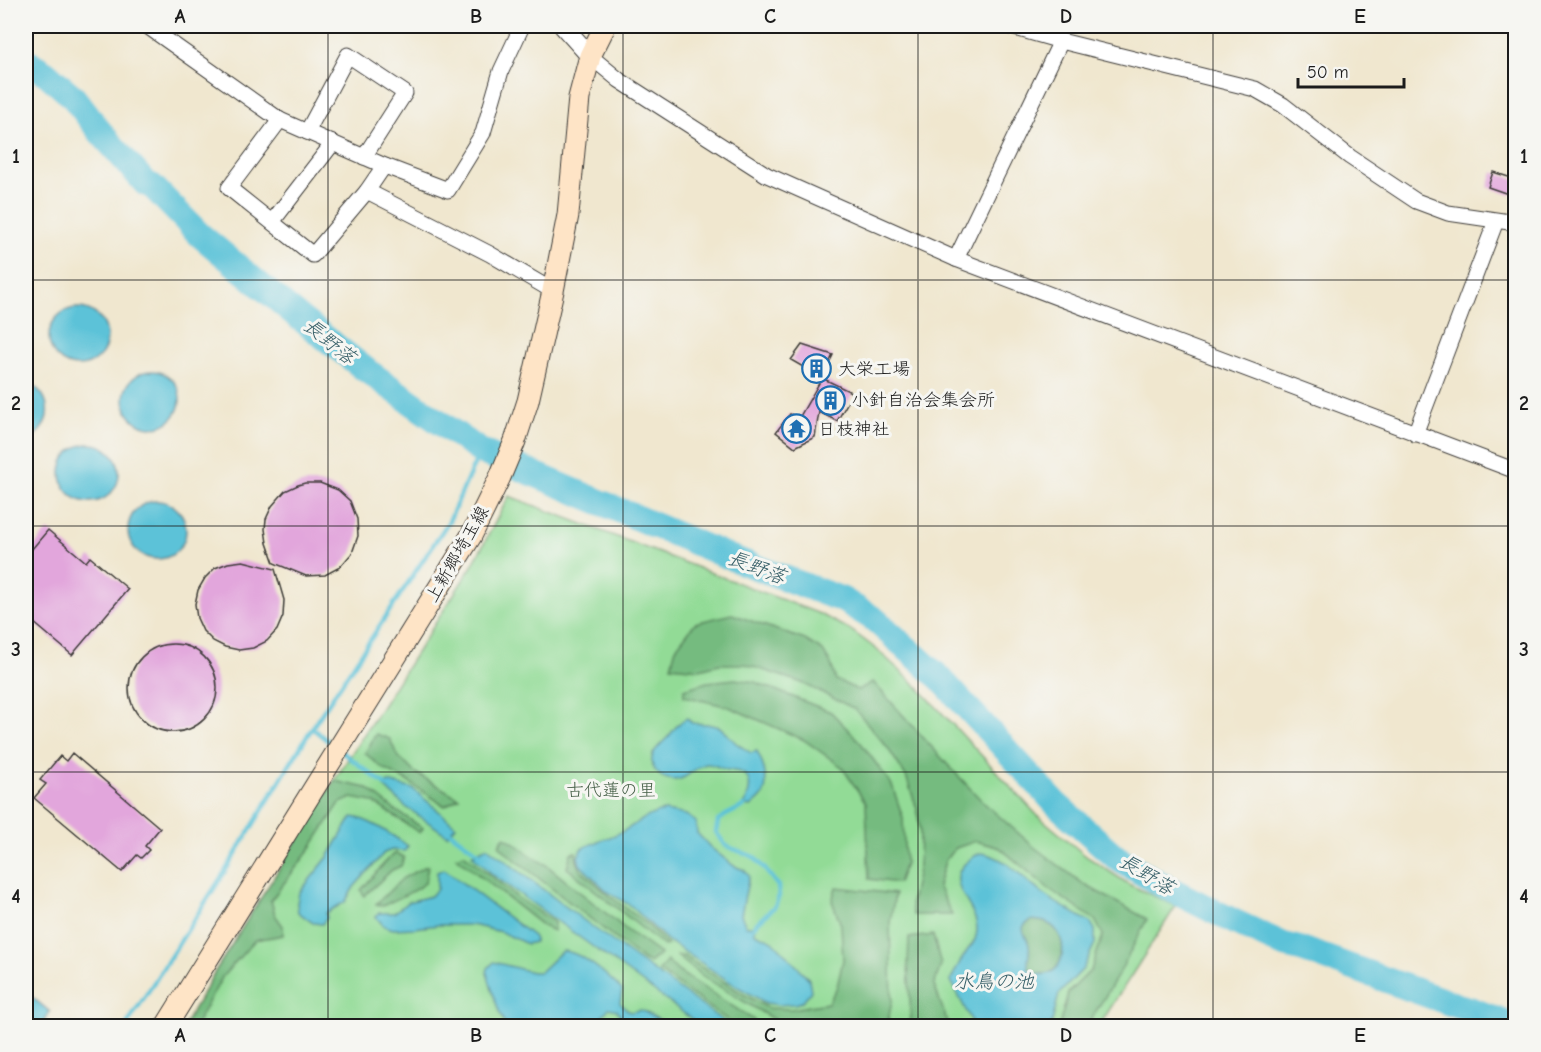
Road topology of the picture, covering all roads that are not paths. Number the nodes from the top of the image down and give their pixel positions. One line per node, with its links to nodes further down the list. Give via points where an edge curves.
1 (147, 26): 8 (street)
2 (522, 26): 12 (street, via 501,71 483,133 448,190)
3 (563, 26): 7 (street)
4 (605, 26): 7 (main road, 上新郷埼玉線)
5 (1008, 26): 6 (street)
6 (1061, 41): 14 (street, via 1255,89 1416,201 1448,213); 17 (street)
7 (590, 56): 17 (street, via 619,80 767,175); 18 (main road, 上新郷埼玉線, via 579,98 568,215)
8 (280, 120): 9 (street); 15 (street, via 229,188)
9 (307, 132): 10 (street); 11 (street, via 348,55 405,93)
10 (333, 143): 11 (street); 15 (street)
11 (364, 157): 12 (street)
12 (385, 166): 13 (street)
13 (367, 191): 15 (street, via 313,255); 18 (street)
14 (1496, 220): 16 (street); 19 (street)
15 (272, 222)
16 (1515, 223)
17 (956, 259): 19 (street)
18 (553, 291): 21 (main road, 上新郷埼玉線, via 515,441 471,536)
19 (1415, 434): 20 (street)
20 (1515, 471)
21 (166, 1026)

